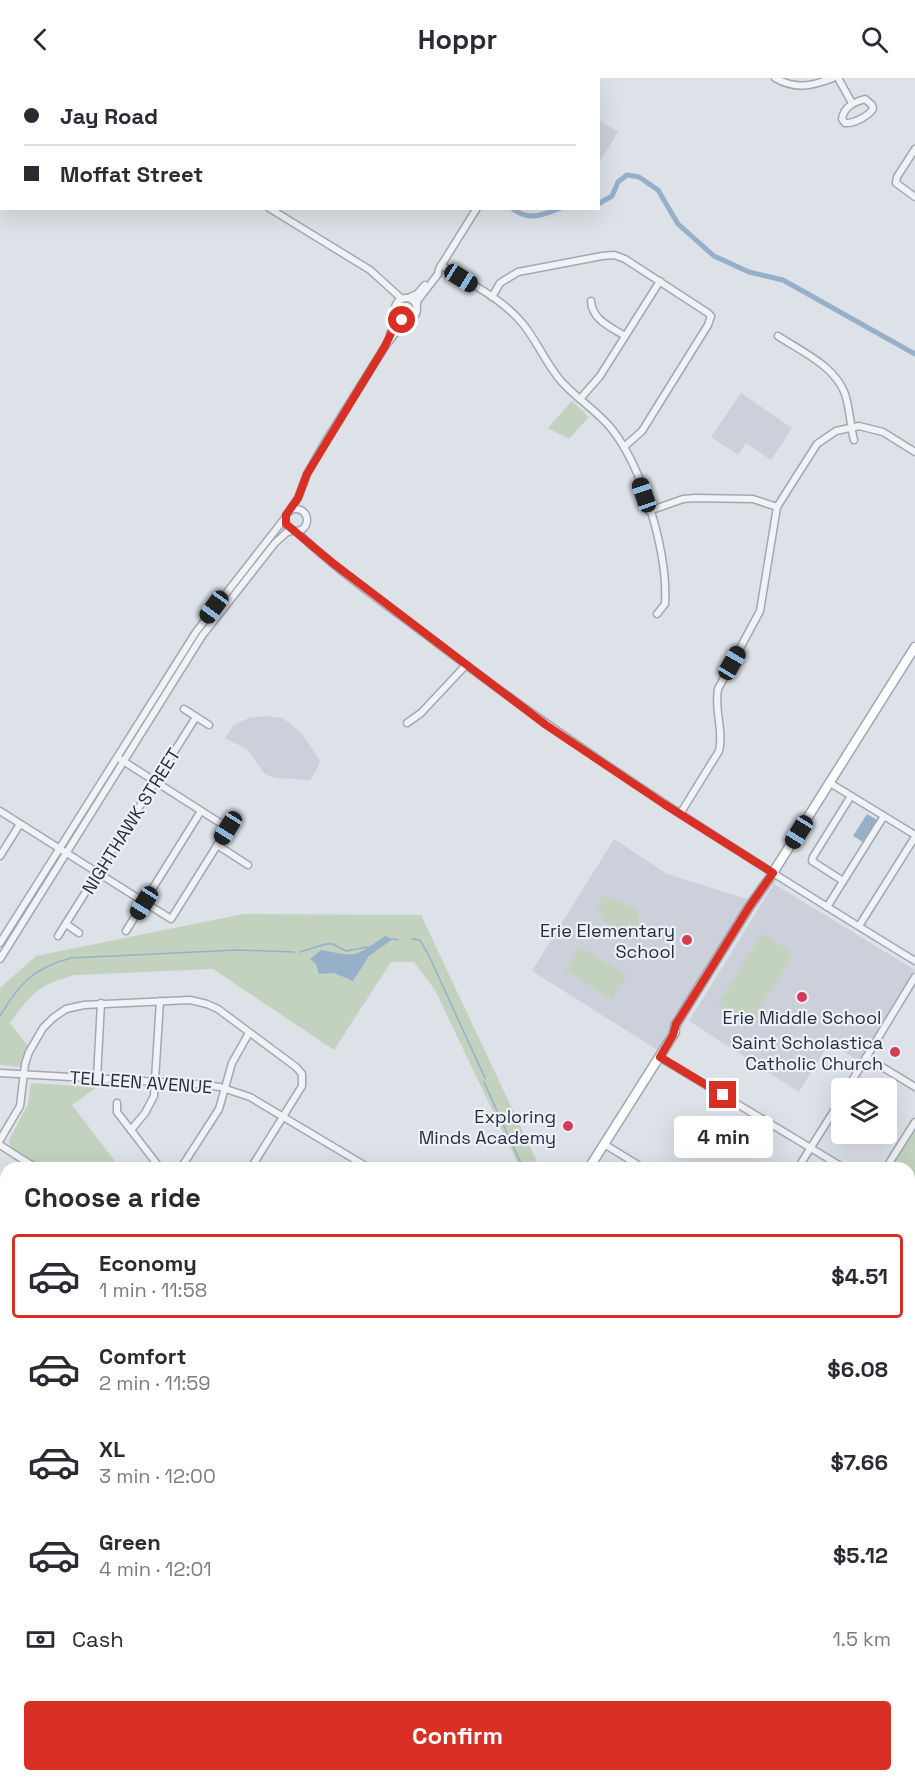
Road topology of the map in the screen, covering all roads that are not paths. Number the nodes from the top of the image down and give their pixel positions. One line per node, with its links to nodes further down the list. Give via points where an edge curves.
1 (775, 78): 2 (street, via 798,86 814,86)
2 (833, 78)
3 (838, 78): 4 (street)
4 (852, 103): 4 (street, via 865,99 873,109 850,124 845,123 842,113)
5 (915, 148): 6 (street, via 897,177 897,183)
6 (915, 197)
7 (272, 210): 10 (street)
8 (476, 210): 9 (street)
9 (440, 267): 12 (street); 13 (street, via 419,292); 15 (street)
10 (366, 269): 13 (street); 16 (street, via 391,294)
11 (660, 281): 12 (street, via 625,259 602,256 518,272 500,283); 18 (street); 24 (street, via 711,316 642,431)
12 (492, 297): 21 (street, via 524,325 561,381)
13 (405, 298): 15 (street); 16 (street)
14 (591, 302): 18 (street, via 595,316)
15 (416, 306): 17 (street, via 415,315)
16 (395, 310): 17 (street, via 402,320); 20 (street, via 396,323)
17 (408, 320): 20 (street)
18 (625, 336): 21 (street)
19 (778, 336): 22 (street, via 837,379 848,404)
20 (384, 348): 26 (street, via 324,444)
21 (580, 399): 24 (street, via 609,426)
22 (850, 427): 23 (street); 25 (street, via 883,432); 27 (street, via 817,444)
23 (854, 440)
24 (624, 447): 29 (street)
25 (915, 452)
26 (301, 491): 28 (street); 30 (street)
27 (777, 507): 29 (street, via 753,499 695,498); 51 (street, via 760,611 718,689 719,751)
28 (290, 510): 30 (street); 31 (street)
29 (649, 511): 35 (street, via 664,567 665,604)
30 (304, 513): 32 (street)
31 (285, 518): 33 (street); 38 (street, via 214,607)
32 (306, 524): 33 (street); 34 (street, via 309,537)
33 (294, 530): 34 (street); 39 (street, via 275,543 225,606)
34 (323, 555): 37 (street)
35 (657, 614)
36 (915, 647): 47 (main road)
37 (466, 665): 42 (street); 51 (street, via 562,736)
38 (166, 680): 39 (street); 44 (street)
39 (172, 684): 45 (street)
40 (184, 709): 41 (street)
41 (196, 717): 43 (street); 46 (street, NIGHTHAWK STREET)
42 (407, 723)
43 (209, 725)
44 (117, 757): 45 (street); 56 (street)
45 (123, 761): 46 (street); 56 (street)
46 (156, 782): 50 (street); 60 (street, NIGHTHAWK STREET)
47 (830, 783): 48 (street); 59 (main road)
48 (850, 796): 52 (street); 61 (street, via 813,857 814,863)
49 (0, 811): 53 (street)
50 (201, 811): 55 (street, via 228,828); 62 (street)
51 (680, 814): 59 (street)
52 (884, 816): 54 (street); 61 (street)
53 (20, 824): 56 (street); 57 (street)
54 (915, 836): 65 (street)
55 (217, 845): 58 (street); 62 (street, via 171,919)
56 (62, 852): 60 (street); 69 (street); 70 (street)
57 (0, 856)
58 (248, 865)
59 (773, 873): 63 (street); 76 (main road, via 682,1015)
60 (98, 874): 62 (street); 64 (street, NIGHTHAWK STREET)
61 (843, 881): 63 (street)
62 (144, 903): 66 (street)
63 (827, 907): 65 (street)
64 (66, 924): 67 (street); 68 (street, NIGHTHAWK STREET)
65 (859, 926): 71 (street)
66 (126, 931)
67 (79, 933)
68 (58, 936)
69 (0, 942)
70 (0, 959)
71 (915, 961)
72 (915, 976): 77 (street)
73 (159, 1001): 74 (street); 75 (street, via 207,1004); 82 (street)
74 (101, 1004): 79 (street, via 66,1009 48,1022 29,1052); 80 (street)
75 (249, 1033): 84 (street, via 237,1052); 87 (street, via 302,1074 303,1086)
76 (660, 1057): 91 (main road); 93 (street)
77 (866, 1057): 81 (street); 83 (street)
78 (0, 1074): 79 (street, TELLEEN AVENUE)
79 (24, 1075): 80 (street, TELLEEN AVENUE); 90 (street, via 20,1107)
80 (97, 1078): 82 (street, TELLEEN AVENUE)
81 (854, 1078)
82 (155, 1082): 84 (street, TELLEEN AVENUE); 89 (street, via 150,1106)
83 (915, 1087)
84 (225, 1088): 87 (street, TELLEEN AVENUE); 96 (street, via 219,1109)
85 (117, 1103): 89 (street, via 117,1112)
86 (831, 1115): 93 (street)
87 (284, 1117): 97 (street); 98 (street, TELLEEN AVENUE)
88 (915, 1122): 103 (street)
89 (131, 1130): 95 (street)
90 (0, 1140)
91 (604, 1144): 99 (main road); 100 (street)
92 (0, 1145): 94 (street)
93 (810, 1148): 101 (street); 102 (street)
94 (27, 1162)
95 (155, 1162)
96 (185, 1162)
97 (255, 1162)
98 (359, 1162)
99 (593, 1162)
100 (632, 1162)
101 (802, 1162)
102 (834, 1162)
103 (890, 1162)

